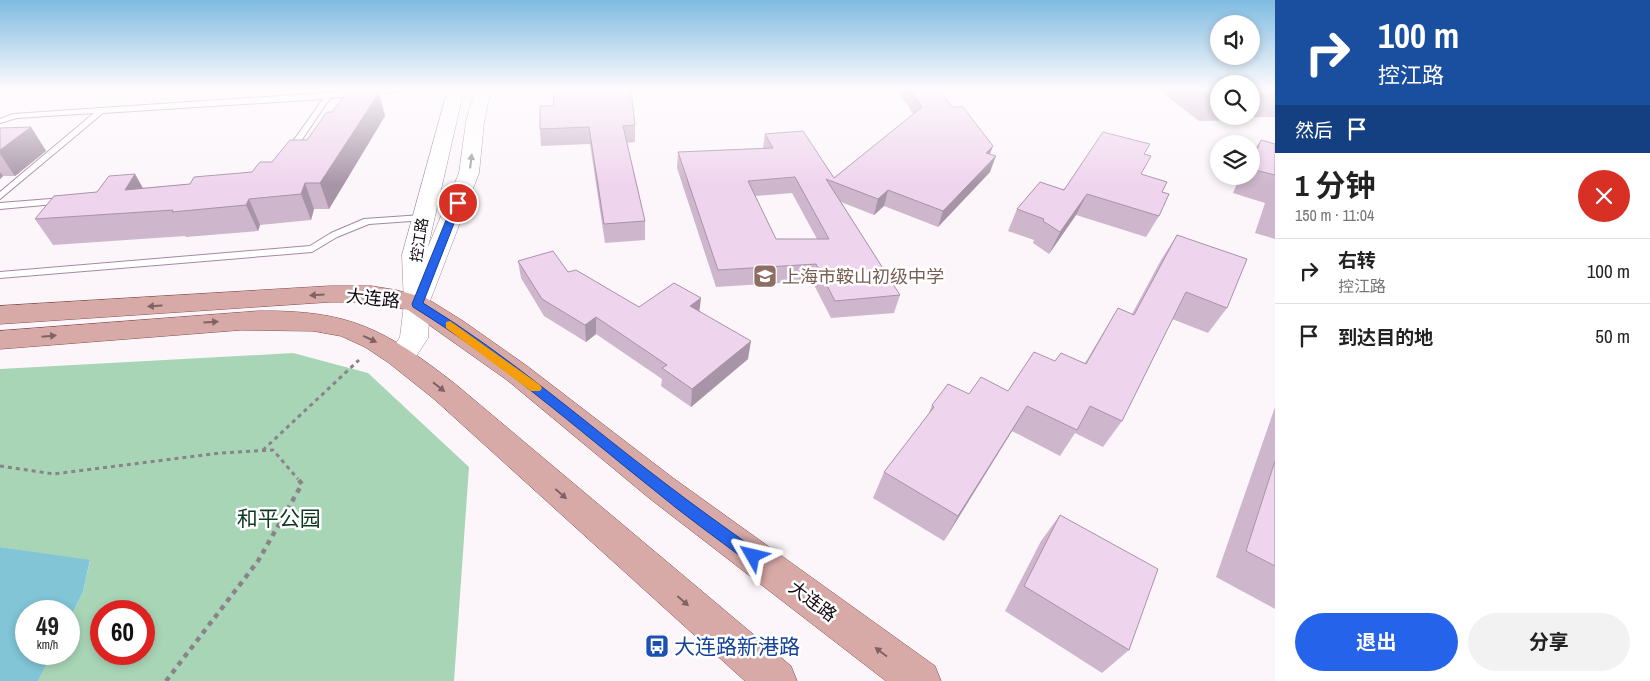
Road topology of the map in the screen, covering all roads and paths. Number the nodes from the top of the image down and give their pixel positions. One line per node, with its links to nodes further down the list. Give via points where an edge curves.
1 (89, 121): 6 (lane)
2 (311, 121): 5 (lane)
3 (448, 121): 9 (main road, 控江路)
4 (475, 121): 11 (main road, 控江路, one-way to 4, via 469,173)
5 (283, 160)
6 (0, 196)
7 (76, 200): 8 (lane)
8 (0, 206)
9 (422, 218): 10 (lane, via 367,221 312,249); 11 (main road, 控江路, via 414,256)
10 (0, 275)
11 (417, 304): 12 (main road, 大连路, one-way to 12, via 371,294 330,294); 14 (main road, 控江路, via 414,338); 19 (main road, 大连路, one-way to 11, via 661,488 517,373)
12 (0, 315)
13 (0, 340): 14 (main road, 大连路, one-way to 14, via 173,325 309,320 350,330)
14 (389, 350): 15 (path); 18 (main road, 大连路, one-way to 18, via 444,391)
15 (263, 450): 16 (path, via 54,474); 17 (path, via 273,450 302,484 258,561)
16 (0, 466)
17 (166, 681)
18 (776, 681)
19 (920, 681)

